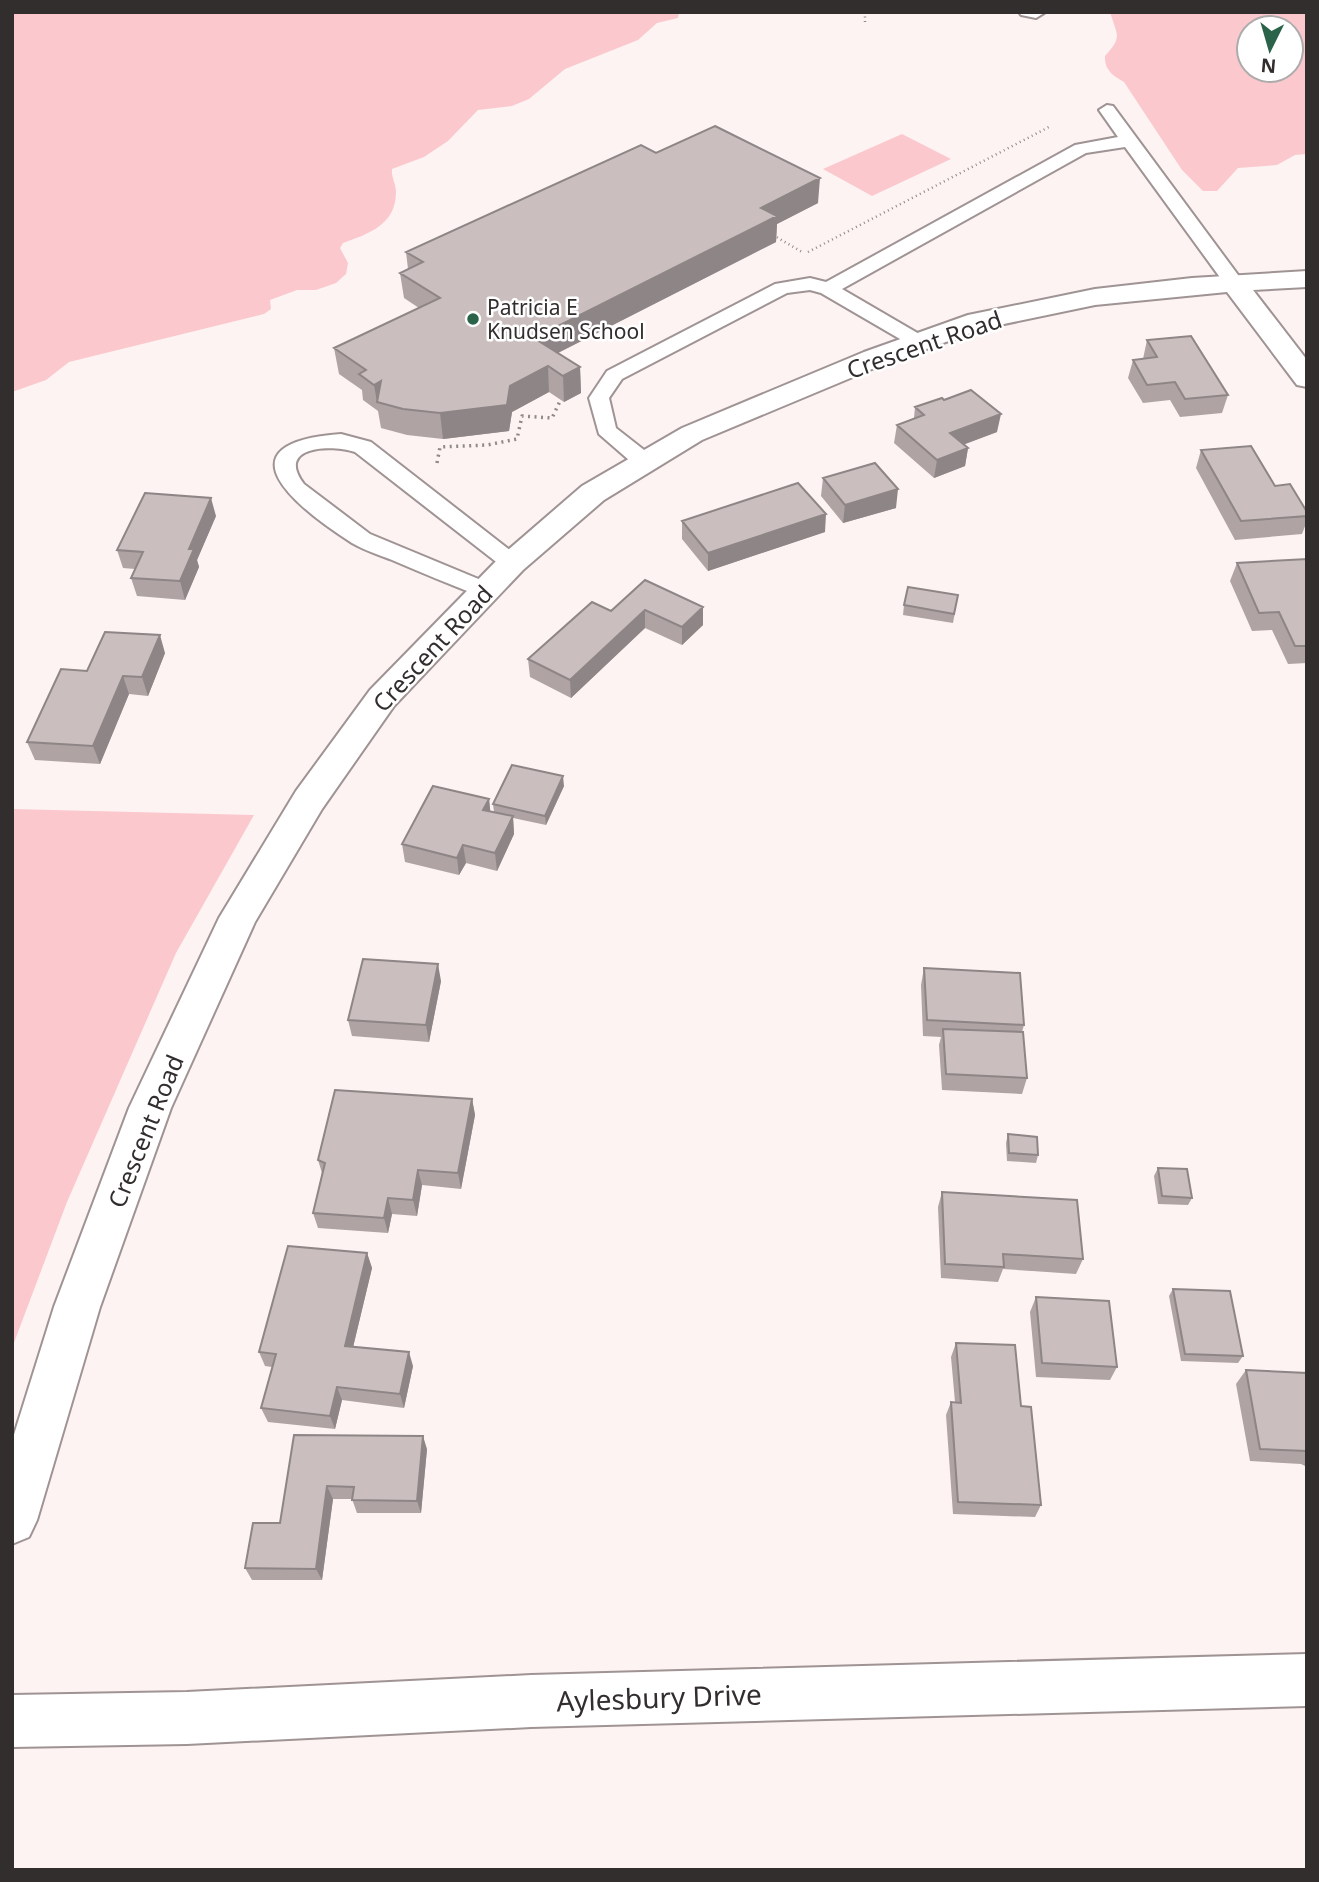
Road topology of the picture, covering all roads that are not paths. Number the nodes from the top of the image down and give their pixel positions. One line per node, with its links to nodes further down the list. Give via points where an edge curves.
1 (1027, 12): 2 (lane)
2 (1036, 13)
3 (1107, 110): 4 (lane)
4 (1129, 141): 6 (lane); 7 (lane, via 1081,149)
5 (1307, 279): 6 (street, Crescent Road)
6 (1234, 283): 8 (street, Crescent Road, via 1095,297 978,321); 9 (street)
7 (828, 289): 8 (lane); 10 (lane, via 810,284 782,288 614,375 599,398 606,430)
8 (919, 342): 10 (street, Crescent Road, via 692,434)
9 (1307, 379)
10 (645, 462): 11 (street, Crescent Road, via 593,493)
11 (512, 563): 12 (street, Crescent Road); 12 (lane, via 363,447 341,440 314,442 293,450 285,462 285,474 296,489 362,539)
12 (485, 590): 13 (street, Crescent Road, via 382,698 309,800 238,918 146,1120 77,1307)
13 (12, 1520)
14 (1307, 1680): 15 (street, Aylesbury Drive, via 531,1701 187,1718)
15 (12, 1721)

